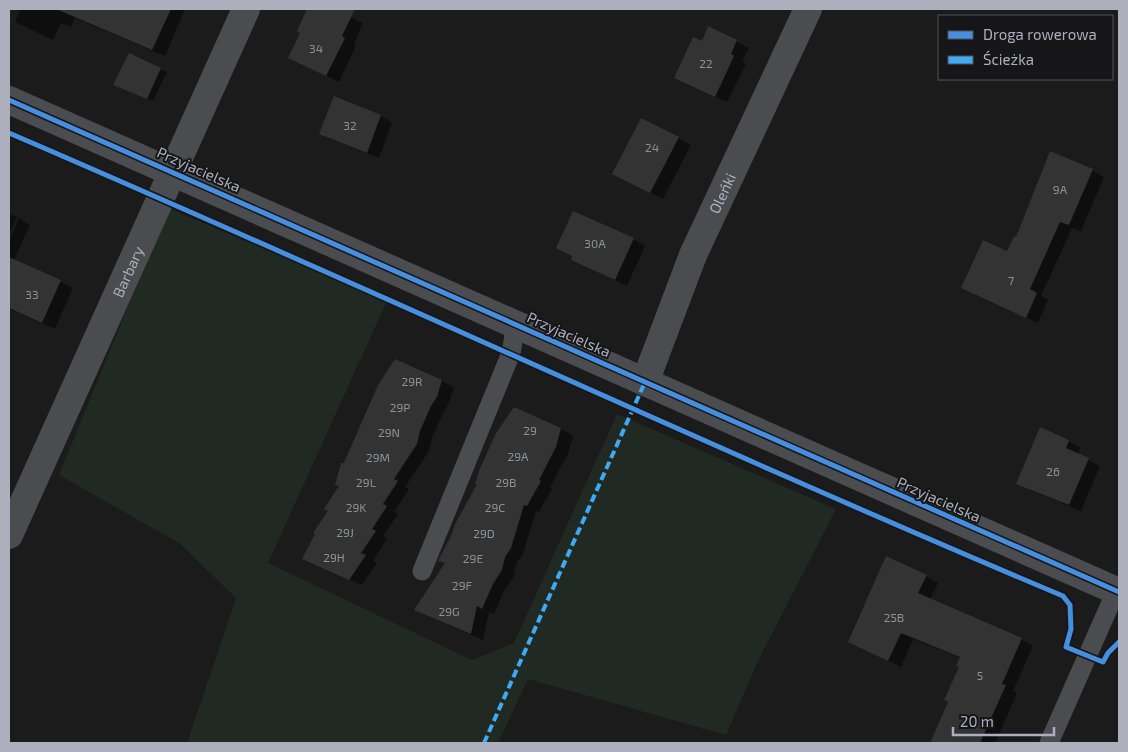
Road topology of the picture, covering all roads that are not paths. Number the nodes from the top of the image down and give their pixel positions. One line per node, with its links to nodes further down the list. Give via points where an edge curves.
1 (246, 9): 4 (street, Barbary)
2 (808, 9): 6 (street, Oleńki, via 693,255)
3 (9, 100): 4 (street, Przyjacielska)
4 (173, 171): 5 (street, Przyjacielska); 7 (street, Barbary)
5 (516, 324): 6 (street, Przyjacielska); 8 (lane, via 511,353)
6 (645, 382): 9 (street, Przyjacielska)
7 (9, 535)
8 (422, 570)
9 (1118, 589): 10 (lane)
10 (1049, 743)

